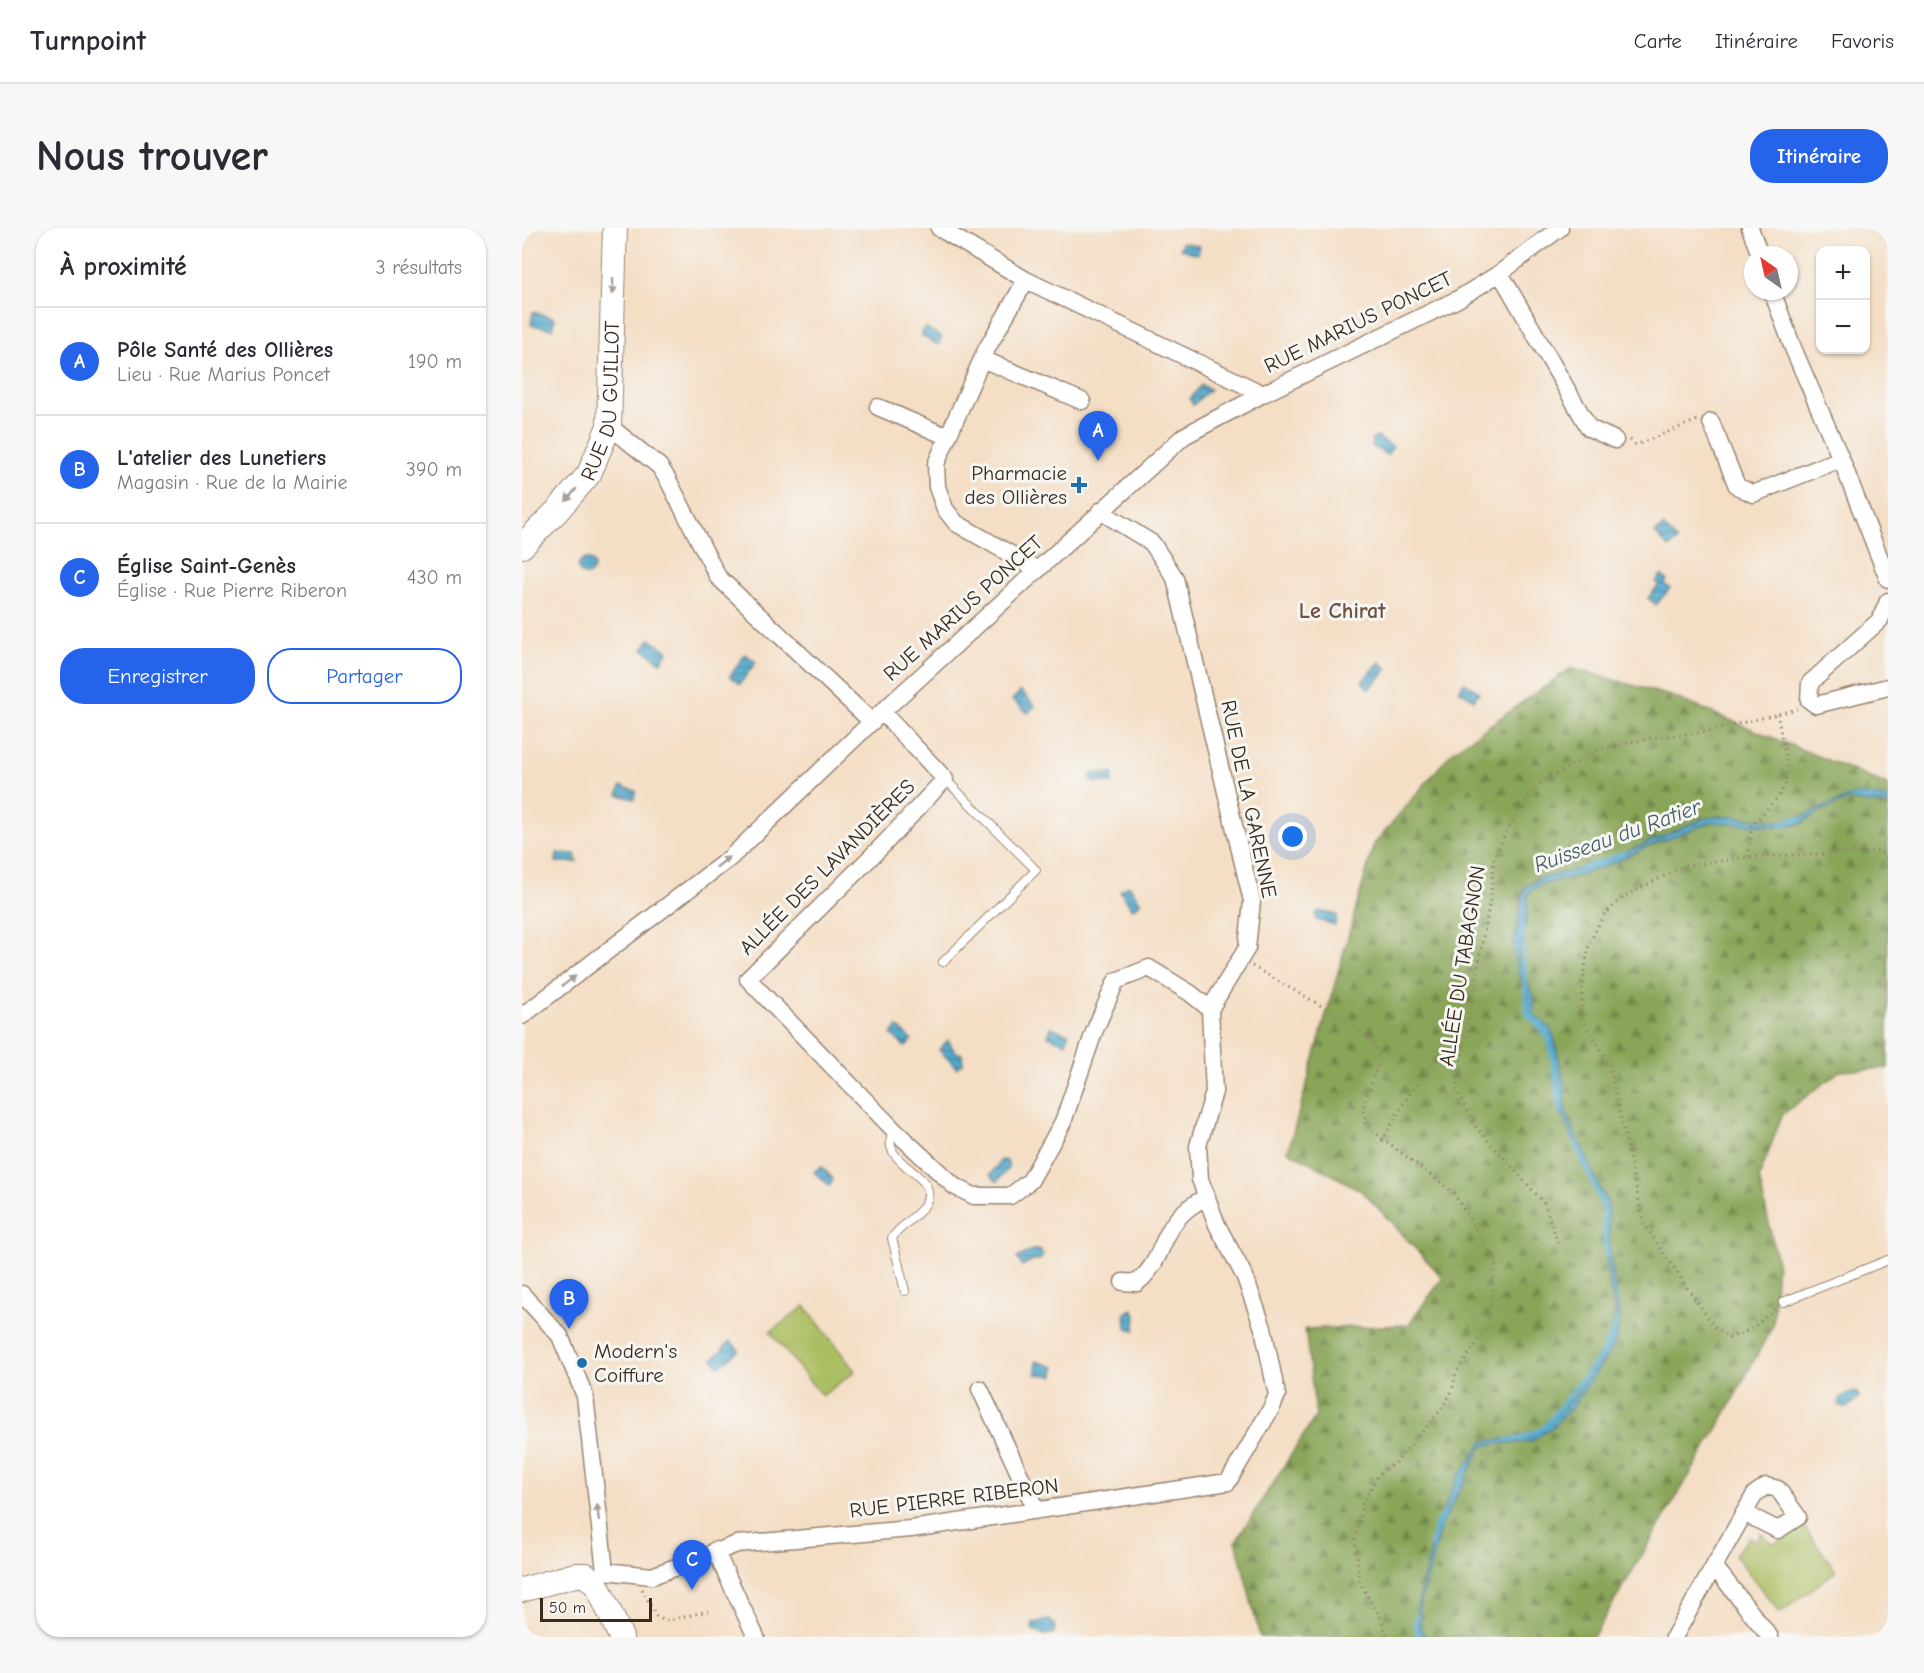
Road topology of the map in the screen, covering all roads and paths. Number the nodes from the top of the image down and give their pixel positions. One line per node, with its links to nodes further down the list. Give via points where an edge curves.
1 (615, 228): 14 (street, RUE DU GUILLOT, one-way to 14)
2 (939, 228): 7 (street)
3 (1560, 228): 6 (street, RUE MARIUS PONCET)
4 (1750, 228): 5 (street)
5 (1757, 246)
6 (1500, 273): 10 (street, RUE MARIUS PONCET, via 1458,299); 16 (street, via 1589,428)
7 (1026, 280): 9 (street); 10 (street)
8 (1775, 300): 17 (street)
9 (982, 359): 11 (street); 15 (street)
10 (1263, 394): 18 (street, RUE MARIUS PONCET, via 1184,436)
11 (1082, 401)
12 (878, 407): 15 (street)
13 (1711, 422): 16 (path, via 1701,419 1636,445 1625,437); 17 (street, via 1737,486 1753,494)
14 (609, 426): 19 (street, RUE DU GUILLOT, one-way to 19, via 589,474); 26 (street, ALLÉE DES LAVANDIÈRES, via 659,466 718,577)
15 (948, 437): 20 (street, via 936,464 945,509 969,533)
16 (1615, 440)
17 (1841, 459): 21 (street)
18 (1100, 511): 20 (street, RUE MARIUS PONCET); 30 (street, RUE DE LA GARENNE, via 1152,543 1175,578 1252,901 1247,948)
19 (522, 546)
20 (1038, 570): 26 (street, RUE MARIUS PONCET)
21 (1888, 579)
22 (1888, 601): 24 (street, via 1880,621 1810,683 1809,700)
23 (1888, 687): 24 (street)
24 (1816, 705): 25 (path, ALLÉE DU TABAGNON)
25 (1777, 714): 28 (path, via 1788,768 1785,784 1752,825); 32 (path, ALLÉE DU TABAGNON, via 1706,732 1604,748 1536,785 1507,830 1494,859)
26 (877, 717): 27 (street, ALLÉE DES LAVANDIÈRES); 34 (street, RUE MARIUS PONCET, one-way to 26, via 730,858)
27 (945, 779): 31 (lane, via 1036,870); 35 (street, ALLÉE DES LAVANDIÈRES, via 748,979)
28 (1748, 857): 29 (path, via 1880,852); 43 (path, via 1684,866 1623,897 1603,916 1589,944 1582,986 1582,1020 1609,1063 1644,1224 1713,1325 1729,1338 1738,1336)
29 (1888, 857)
30 (1240, 959): 33 (street, RUE DE LA GARENNE); 36 (path, via 1339,1016 1373,1042 1380,1059 1363,1108 1365,1125)
31 (944, 962)
32 (1474, 989): 36 (path, via 1458,1007 1439,1055); 38 (path, ALLÉE DU TABAGNON, via 1456,1089 1475,1126 1545,1204)
33 (1210, 1009): 35 (street, via 1149,968 1116,981 1063,1122 1030,1181 1010,1196 974,1196 954,1186); 37 (street, via 1214,1092 1198,1146 1200,1179)
34 (522, 1016)
35 (894, 1130): 41 (lane, via 890,1146 927,1186 929,1196 892,1238)
36 (1382, 1141): 55 (path, via 1453,1192 1496,1263 1488,1326 1456,1373 1452,1391 1441,1410 1397,1461 1378,1474 1363,1502 1355,1539 1360,1583 1381,1618)
37 (1207, 1197): 40 (street, via 1190,1205 1172,1223 1148,1274 1137,1283); 45 (street, RUE PIERRE RIBERON, via 1245,1277 1263,1328 1277,1395 1228,1482)
38 (1558, 1243)
39 (1888, 1260): 43 (lane)
40 (1124, 1282)
41 (905, 1291)
42 (522, 1294): 49 (street, one-way to 42, via 585,1396 560,1336)
43 (1783, 1302)
44 (980, 1389): 45 (street)
45 (1036, 1510): 47 (street, RUE PIERRE RIBERON, via 911,1529 737,1544)
46 (1744, 1513): 48 (street)
47 (715, 1550): 50 (street, RUE PIERRE RIBERON, via 652,1575); 54 (street)
48 (1714, 1566): 56 (street); 57 (street)
49 (599, 1575): 50 (street, RUE PIERRE RIBERON); 51 (street, via 575,1575); 53 (street)
50 (638, 1575): 52 (path, via 656,1616 665,1621)
51 (522, 1590)
52 (708, 1611)
53 (621, 1637)
54 (756, 1637)
55 (1387, 1637)
56 (1674, 1637)
57 (1770, 1637)

